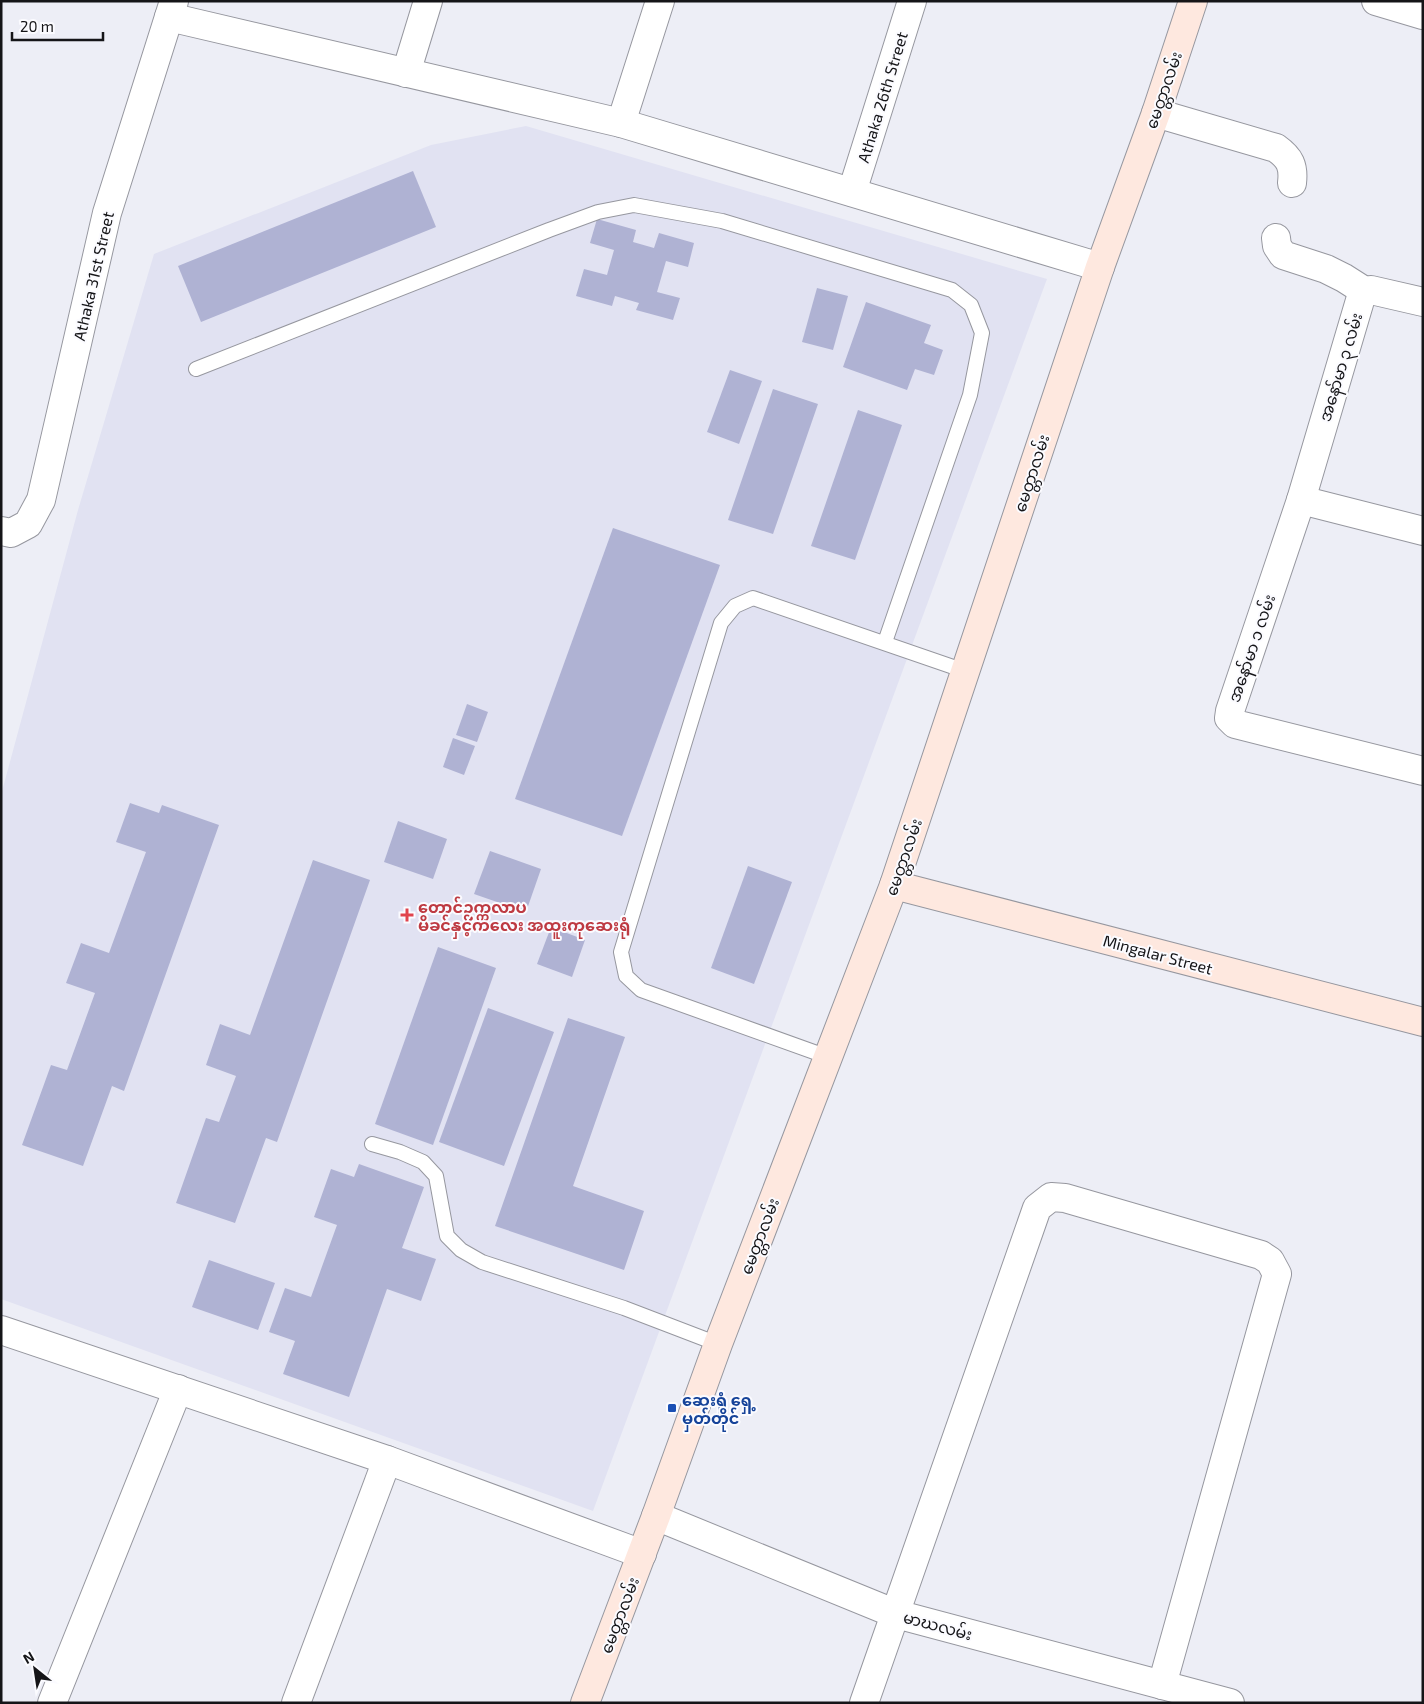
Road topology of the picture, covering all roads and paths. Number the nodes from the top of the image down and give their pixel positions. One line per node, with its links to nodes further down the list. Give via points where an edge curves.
1 (428, 1): 8 (street)
2 (660, 1): 10 (street)
3 (912, 1): 12 (street, Athaka 26th Street)
4 (1193, 1): 9 (main road, မေတ္တာလမ်း)
5 (1376, 1): 7 (street)
6 (172, 9): 8 (street); 19 (street, Athaka 31st Street, via 107,213 41,500 28,524 11,533)
7 (1423, 14)
8 (406, 73): 10 (street)
9 (1156, 113): 11 (street, via 1276,148 1291,162 1294,172); 14 (main road, မေတ္တာလမ်း)
10 (621, 122): 12 (street)
11 (1292, 183)
12 (852, 192): 14 (street)
13 (1276, 238): 15 (street, via 1282,255 1326,268)
14 (1100, 267): 22 (main road, မေတ္တာလမ်း)
15 (1366, 292): 16 (street, အနော်မာ ၃ လမ်း, via 1371,290); 18 (street, အနော်မာ ၃ လမ်း, via 1361,297)
16 (1423, 302)
17 (196, 369): 21 (lane, via 549,230 598,212 634,205 722,221 952,290 972,305 982,333 970,395)
18 (1301, 500): 20 (street); 23 (street, အနော်မာ ၁ လမ်း, via 1229,718 1235,724)
19 (1, 531)
20 (1423, 531)
21 (885, 642): 22 (lane); 26 (lane, via 753,598 735,606 721,623 621,952 626,976 641,990)
22 (966, 670): 24 (main road, မေတ္တာလမ်း)
23 (1423, 771)
24 (894, 885): 25 (main road, Mingalar Street); 26 (main road, မေတ္တာလမ်း)
25 (1423, 1022)
26 (828, 1057): 29 (main road, မေတ္တာလမ်း)
27 (372, 1144): 29 (lane, via 423,1162 436,1176 447,1236 461,1250 520,1276 624,1308)
28 (1, 1330): 30 (street)
29 (718, 1344): 32 (main road, မေတ္တာလမ်း)
30 (178, 1389): 31 (street); 36 (street)
31 (387, 1460): 33 (street); 37 (street)
32 (656, 1516): 33 (main road, မေတ္တာလမ်း); 34 (street, မာဃလမ်း)
33 (642, 1554): 38 (main road, မေတ္တာလမ်း)
34 (896, 1614): 35 (street, မာဃလမ်း); 35 (street, via 1037,1208 1051,1197 1066,1198 1261,1256 1270,1261 1277,1274); 39 (street)
35 (1162, 1685): 40 (street, မာဃလမ်း)
36 (52, 1703)
37 (296, 1703)
38 (585, 1703)
39 (864, 1703)
40 (1230, 1703)

